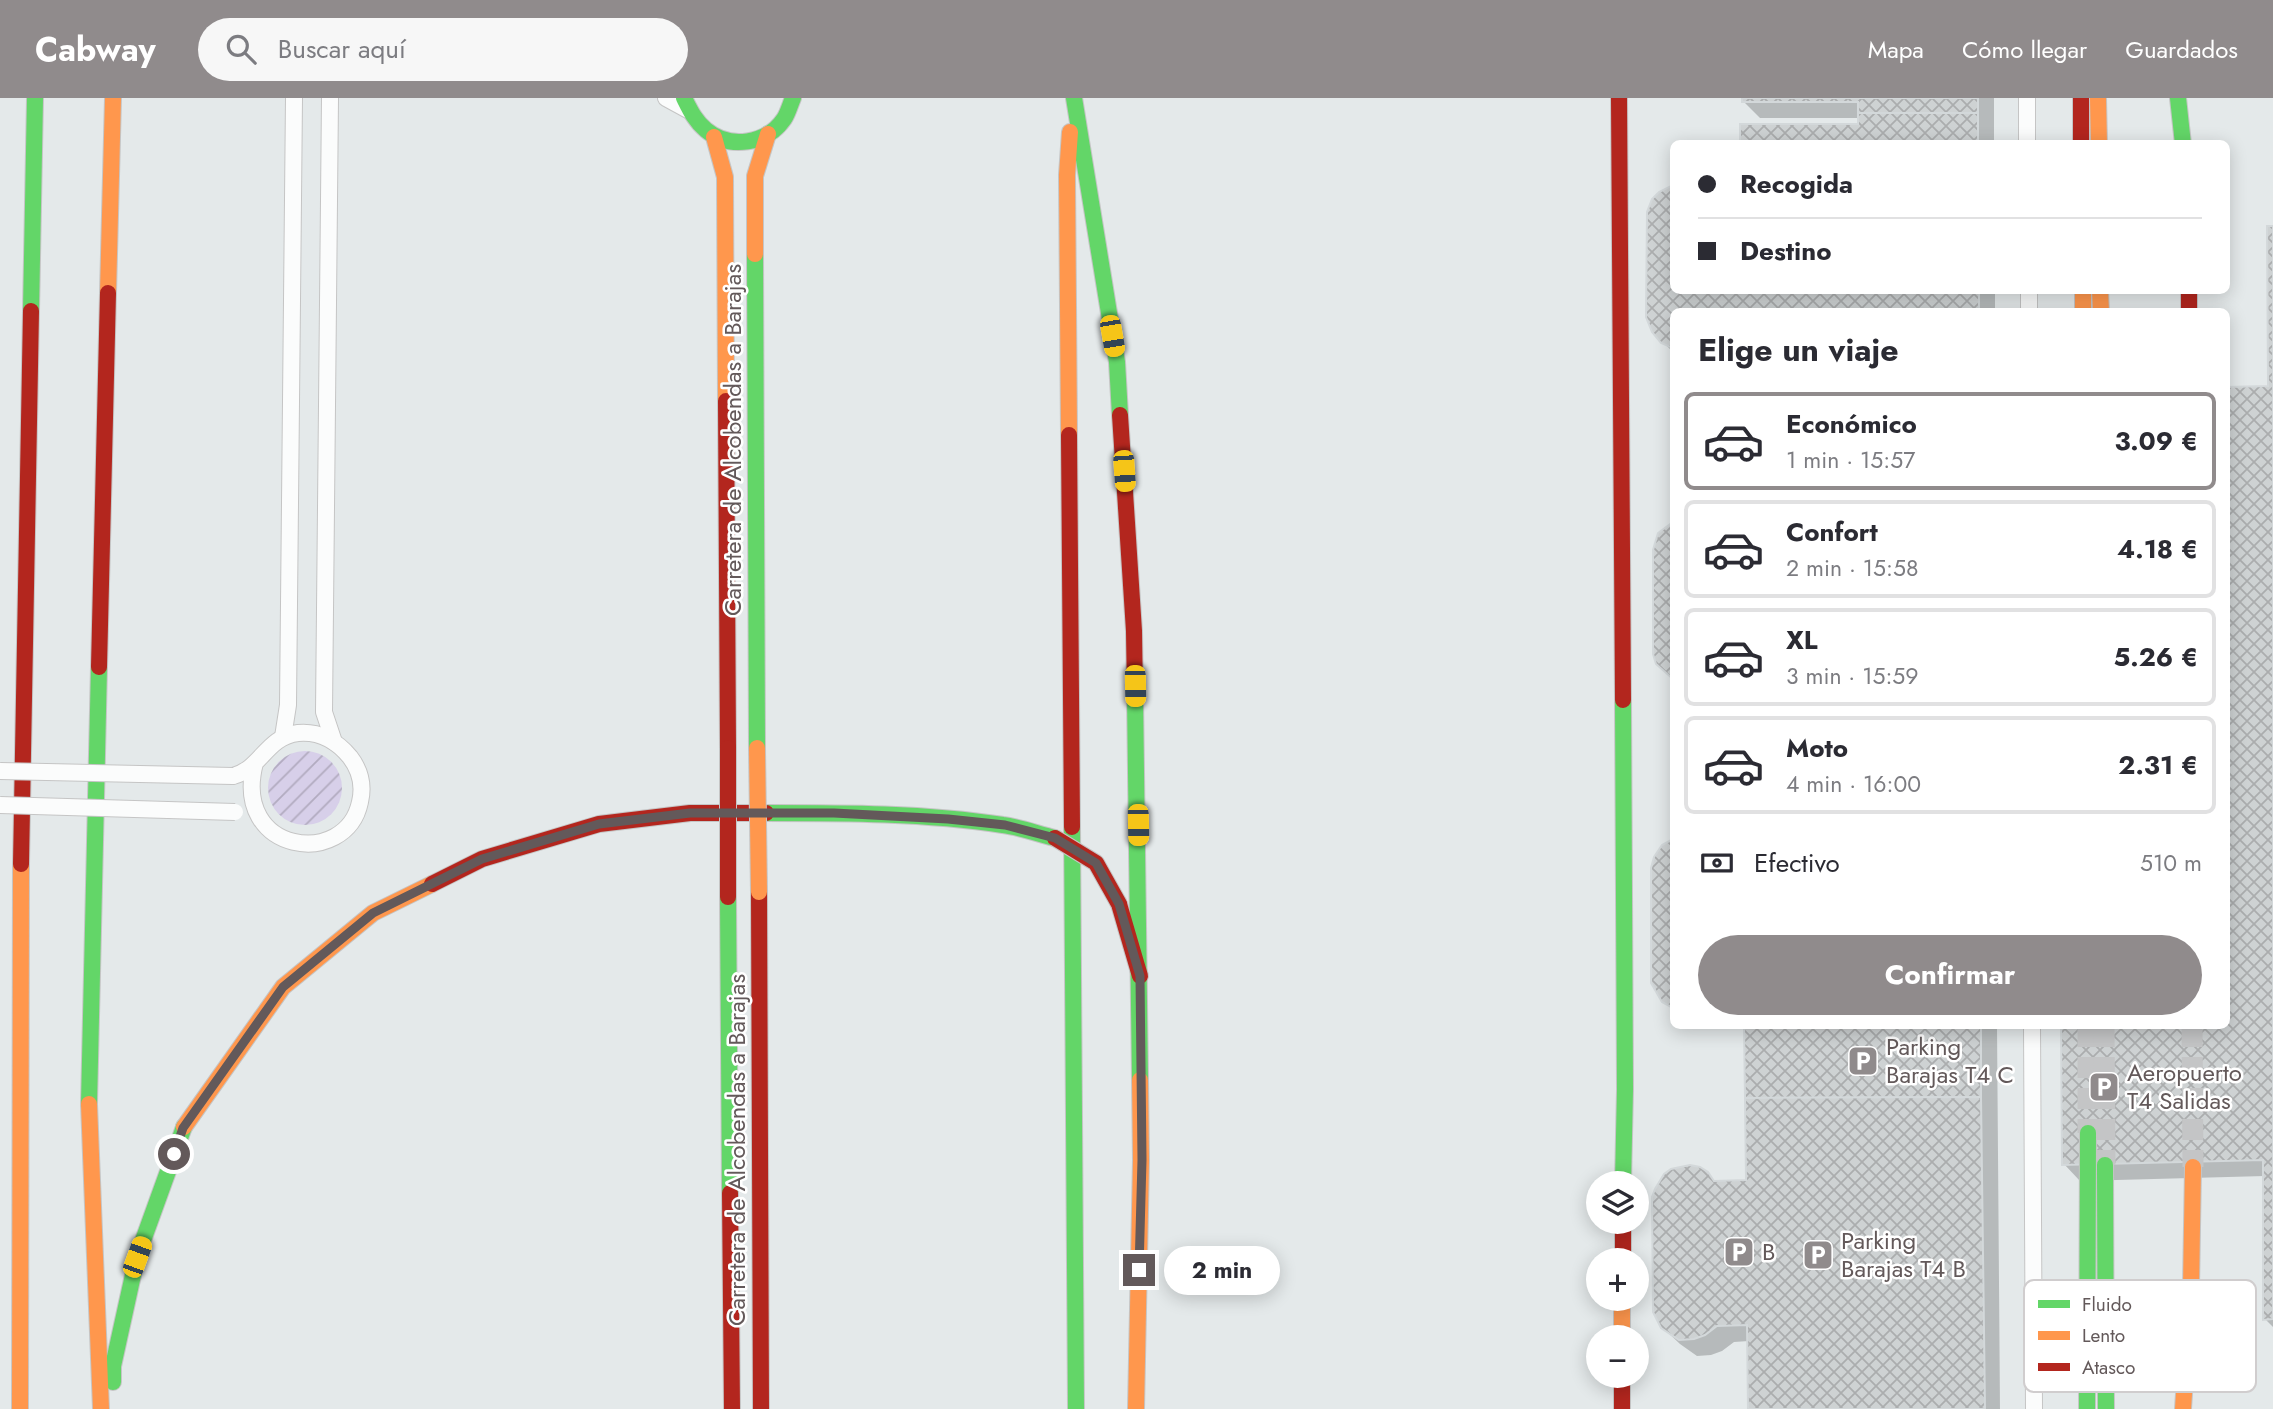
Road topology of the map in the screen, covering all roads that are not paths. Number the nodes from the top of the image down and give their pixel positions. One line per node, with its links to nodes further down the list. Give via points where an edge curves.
1 (35, 98): 20 (main road)
2 (113, 98): 40 (main road, via 89,1091)
3 (294, 98): 21 (street, via 288,705)
4 (330, 98): 22 (street, via 324,712)
5 (667, 98): 13 (street)
6 (793, 98): 14 (main road, via 781,123)
7 (1073, 98): 28 (main road, via 1117,362 1135,631); 44 (main road, via 1067,189)
8 (1619, 98): 33 (main road)
9 (2027, 98): 16 (street)
10 (2081, 98): 17 (main road)
11 (2098, 98): 18 (main road)
12 (2178, 98): 19 (main road)
13 (686, 104): 15 (main road, via 698,126)
14 (768, 134): 15 (main road, via 751,142); 43 (main road, Carretera de Alcobendas a Barajas, bridge, via 755,176)
15 (714, 137): 42 (main road, Carretera de Alcobendas a Barajas, bridge, via 725,177)
16 (2027, 140)
17 (2081, 140)
18 (2099, 140)
19 (2183, 140)
20 (27, 607): 27 (main road, via 9,652); 39 (main road, via 20,936)
21 (283, 737): 22 (street, via 310,733); 23 (street)
22 (334, 742): 26 (street, via 356,766 362,787 359,808 344,830 321,842 298,843 277,835)
23 (255, 763): 24 (street, bridge, via 233,776); 26 (street, via 250,790)
24 (0, 771)
25 (0, 805): 26 (street, bridge, via 235,812)
26 (260, 818)
27 (5, 871)
28 (1140, 976): 41 (main road, bridge, via 1119,904 1096,863 1055,838 1005,825 834,813 677,815 599,824 482,859 373,913 283,987 183,1128 137,1257 113,1366); 45 (main road, via 1142,1160)
29 (2032, 1029): 34 (street)
30 (2088, 1133): 35 (main road)
31 (2105, 1165): 36 (main road)
32 (2193, 1167): 37 (main road)
33 (1623, 1171)
34 (2033, 1280)
35 (2087, 1280)
36 (2105, 1280)
37 (2191, 1280)
38 (1622, 1388): 46 (main road)
39 (20, 1409)
40 (101, 1409)
41 (111, 1409)
42 (732, 1409)
43 (761, 1409)
44 (1076, 1409)
45 (1136, 1409)
46 (1622, 1409)

